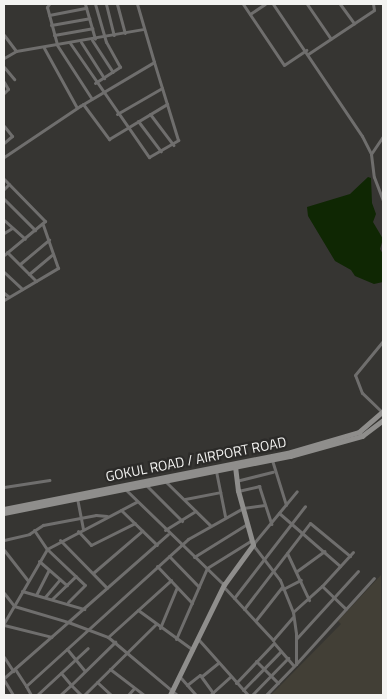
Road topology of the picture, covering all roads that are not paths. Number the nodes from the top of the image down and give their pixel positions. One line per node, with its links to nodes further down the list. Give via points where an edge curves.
1 (49, 4): 16 (street)
2 (85, 4): 13 (street)
3 (96, 4): 27 (street)
4 (106, 4): 25 (street)
5 (117, 4): 22 (street)
6 (137, 4): 21 (street)
7 (243, 4): 15 (street)
8 (265, 4): 15 (street)
9 (273, 4): 35 (street)
10 (307, 4): 28 (street)
11 (340, 4): 18 (street)
12 (373, 4): 18 (street, via 374,10)
13 (86, 8): 16 (street); 17 (street)
14 (383, 12): 26 (street)
15 (250, 14): 35 (street, via 284,65)
16 (49, 16): 19 (street)
17 (89, 18): 19 (street); 20 (street)
18 (354, 23): 28 (street)
19 (51, 25): 24 (street)
20 (92, 28): 24 (street); 29 (street)
21 (144, 29): 22 (street); 37 (street)
22 (125, 33): 25 (street)
23 (4, 35): 34 (street)
24 (54, 35): 32 (street)
25 (114, 35): 27 (street)
26 (383, 36)
27 (105, 38): 29 (street); 39 (street, via 120,67)
28 (331, 39): 35 (street)
29 (93, 40): 30 (street); 39 (street)
30 (81, 42): 31 (street); 40 (street)
31 (70, 43): 32 (street); 42 (street)
32 (57, 45): 33 (street); 46 (street)
33 (44, 48): 34 (street); 49 (street)
34 (16, 51): 36 (street)
35 (307, 52): 59 (street)
36 (4, 58)
37 (154, 62): 43 (street); 45 (street)
38 (4, 67): 41 (street, via 13,78)
39 (113, 72): 40 (street)
40 (104, 78): 42 (street)
41 (4, 82): 44 (street, via 8,89)
42 (95, 83): 45 (street)
43 (162, 88): 48 (street); 50 (street)
44 (4, 93)
45 (102, 93): 46 (street); 50 (street)
46 (92, 98): 47 (street)
47 (83, 104): 49 (street); 54 (street, via 108,140)
48 (167, 104): 51 (street); 57 (street, via 178,140)
49 (77, 108): 60 (street)
50 (117, 114): 54 (street)
51 (150, 114): 52 (street); 57 (street)
52 (138, 121): 54 (street); 58 (street)
53 (4, 126): 56 (street, via 12,136)
54 (127, 128): 58 (street, via 148,157)
55 (383, 136): 59 (street)
56 (4, 141)
57 (173, 145): 58 (street)
58 (161, 151)
59 (371, 154): 65 (street, via 374,177)
60 (4, 156)
61 (4, 178): 62 (street)
62 (9, 184): 63 (street); 67 (street, via 43,218)
63 (4, 190)
64 (4, 199): 69 (street)
65 (383, 200)
66 (4, 220): 68 (street)
67 (43, 225): 69 (street); 72 (street)
68 (12, 228): 70 (street); 71 (street)
69 (36, 230): 71 (street)
70 (4, 233)
71 (25, 239): 73 (street)
72 (49, 240): 74 (street); 75 (street)
73 (6, 254): 75 (street)
74 (53, 254): 77 (street); 78 (street, via 56,269)
75 (20, 264): 77 (street)
76 (4, 272): 79 (street)
77 (29, 274): 78 (street)
78 (36, 281): 79 (street)
79 (22, 289): 81 (street)
80 (4, 293): 81 (street)
81 (9, 297): 82 (street)
82 (4, 300)
83 (383, 341): 84 (street, via 355,375 362,393)
84 (383, 411): 86 (main road, GOKUL ROAD / AIRPORT ROAD)
85 (383, 420): 86 (main road)
86 (363, 433): 87 (main road); 96 (main road, GOKUL ROAD / AIRPORT ROAD, via 291,452)
87 (272, 460): 88 (main road); 104 (street)
88 (235, 468): 89 (main road); 92 (main road)
89 (216, 471): 93 (main road); 99 (street)
90 (273, 472): 92 (street)
91 (49, 480): 95 (street)
92 (236, 480): 97 (main road)
93 (165, 481): 94 (main road); 101 (street)
94 (146, 485): 96 (main road); 115 (street)
95 (4, 487)
96 (123, 487): 100 (main road); 102 (street); 107 (main road, GOKUL ROAD / AIRPORT ROAD)
97 (238, 491): 103 (street, via 259,486); 106 (main road)
98 (297, 491): 104 (street)
99 (220, 492): 101 (street); 113 (street)
100 (77, 498): 110 (main road); 114 (street)
101 (184, 500): 109 (street)
102 (136, 502): 108 (street); 123 (street)
103 (265, 505): 106 (street); 119 (street)
104 (286, 505): 111 (street)
105 (305, 506): 117 (street)
106 (242, 508): 113 (street); 118 (main road)
107 (4, 509)
108 (120, 510): 112 (street); 116 (street)
109 (196, 511): 115 (street); 120 (street)
110 (4, 513)
111 (279, 513): 117 (street); 119 (street)
112 (107, 516): 114 (street); 121 (street)
113 (225, 516): 120 (street)
114 (80, 517): 121 (street); 122 (street)
115 (182, 521): 123 (street)
116 (135, 523): 124 (street, via 91,545); 125 (street)
117 (292, 523): 126 (street); 141 (street)
118 (247, 524): 130 (main road); 140 (street)
119 (271, 524): 130 (street)
120 (210, 525): 132 (street)
121 (83, 529): 124 (street)
122 (34, 530): 128 (street); 133 (street)
123 (165, 530): 127 (street)
124 (78, 531): 129 (street)
125 (142, 531): 131 (street); 150 (street)
126 (304, 532): 135 (street); 137 (street); 139 (street, via 313,523)
127 (168, 534): 131 (street); 132 (street)
128 (4, 540)
129 (60, 540): 133 (street); 150 (street)
130 (253, 543): 141 (street); 146 (street); 158 (main road)
131 (157, 545): 163 (street)
132 (181, 545): 138 (street); 140 (street)
133 (47, 549): 142 (street); 151 (street)
134 (4, 550): 156 (street)
135 (325, 552): 144 (street); 148 (street)
136 (353, 552): 139 (street)
137 (287, 553): 147 (street); 148 (street)
138 (169, 556): 143 (street); 161 (street)
139 (350, 556): 144 (street)
140 (194, 558): 146 (street)
141 (265, 558): 147 (street); 170 (street)
142 (39, 561): 145 (street); 156 (street)
143 (157, 566): 154 (street); 185 (street)
144 (340, 566): 159 (street)
145 (49, 570): 153 (street); 166 (street)
146 (206, 570): 158 (street); 161 (street)
147 (274, 570): 162 (street); 176 (street)
148 (297, 571): 155 (street)
149 (358, 571): 168 (street)
150 (93, 573): 163 (street)
151 (76, 576): 157 (street); 172 (street, via 85,586)
152 (374, 578): 177 (street)
153 (60, 579): 157 (street); 167 (street)
154 (171, 580): 160 (street); 178 (street)
155 (301, 580): 162 (street); 171 (street)
156 (28, 581): 164 (street)
157 (67, 585): 169 (street)
158 (224, 585): 170 (street); 190 (main road)
159 (322, 586): 168 (street); 171 (street)
160 (177, 587): 173 (street); 184 (street)
161 (199, 587): 173 (street)
162 (283, 587): 179 (street); 180 (street)
163 (107, 588): 175 (street)
164 (22, 591): 166 (street); 174 (street)
165 (4, 593): 174 (street)
166 (36, 595): 167 (street)
167 (46, 597): 169 (street)
168 (334, 597): 177 (street); 188 (street)
169 (52, 598): 172 (street)
170 (234, 598): 176 (street)
171 (309, 600): 179 (street)
172 (68, 602): 175 (street)
173 (192, 602): 189 (street)
174 (14, 606): 181 (street); 182 (street)
175 (84, 609): 181 (street)
176 (244, 609): 180 (street)
177 (346, 609): 203 (street)
178 (138, 610): 183 (street); 187 (street)
179 (293, 614): 188 (street); 191 (street)
180 (256, 620): 191 (street)
181 (68, 622): 185 (street); 186 (street)
182 (4, 624): 186 (street)
183 (155, 625): 184 (street); 197 (street)
184 (160, 628): 189 (street)
185 (90, 629): 187 (street); 194 (street)
186 (52, 637): 206 (street)
187 (108, 637): 192 (street)
188 (296, 639): 203 (street)
189 (176, 640): 195 (street)
190 (198, 640): 195 (main road); 202 (street)
191 (274, 641): 196 (street); 201 (street)
192 (115, 642): 197 (street); 207 (street)
193 (88, 648): 200 (street)
194 (67, 649): 200 (street); 219 (street)
195 (194, 651): 211 (main road)
196 (282, 651): 199 (street); 205 (street)
197 (127, 652): 204 (street); 222 (street)
198 (4, 657): 206 (street)
199 (288, 658): 203 (street); 210 (street)
200 (75, 660): 207 (street); 208 (street)
201 (256, 661): 205 (street); 215 (street)
202 (218, 663): 209 (street); 212 (street)
203 (295, 665): 216 (street)
204 (110, 669): 214 (street); 220 (street)
205 (264, 669): 210 (street); 221 (street)
206 (14, 670): 213 (street); 219 (street)
207 (85, 671): 217 (street)
208 (61, 673): 217 (street); 226 (street)
209 (202, 676): 218 (street); 223 (street)
210 (271, 676): 216 (street); 234 (street)
211 (181, 678): 218 (street); 222 (main road)
212 (230, 678): 215 (street); 223 (street)
213 (4, 679): 224 (street)
214 (97, 682): 228 (street); 229 (street)
215 (236, 683): 221 (street)
216 (278, 683): 235 (street)
217 (71, 685): 227 (street); 228 (street)
218 (187, 685): 232 (street)
219 (26, 686): 225 (street)
220 (134, 688): 230 (street); 231 (street)
221 (243, 690): 233 (street)
222 (173, 694)
223 (211, 694)
224 (13, 695)
225 (31, 695)
226 (37, 695)
227 (60, 695)
228 (83, 695)
229 (111, 695)
230 (128, 695)
231 (144, 695)
232 (196, 695)
233 (248, 695)
234 (252, 695)
235 (266, 695)

